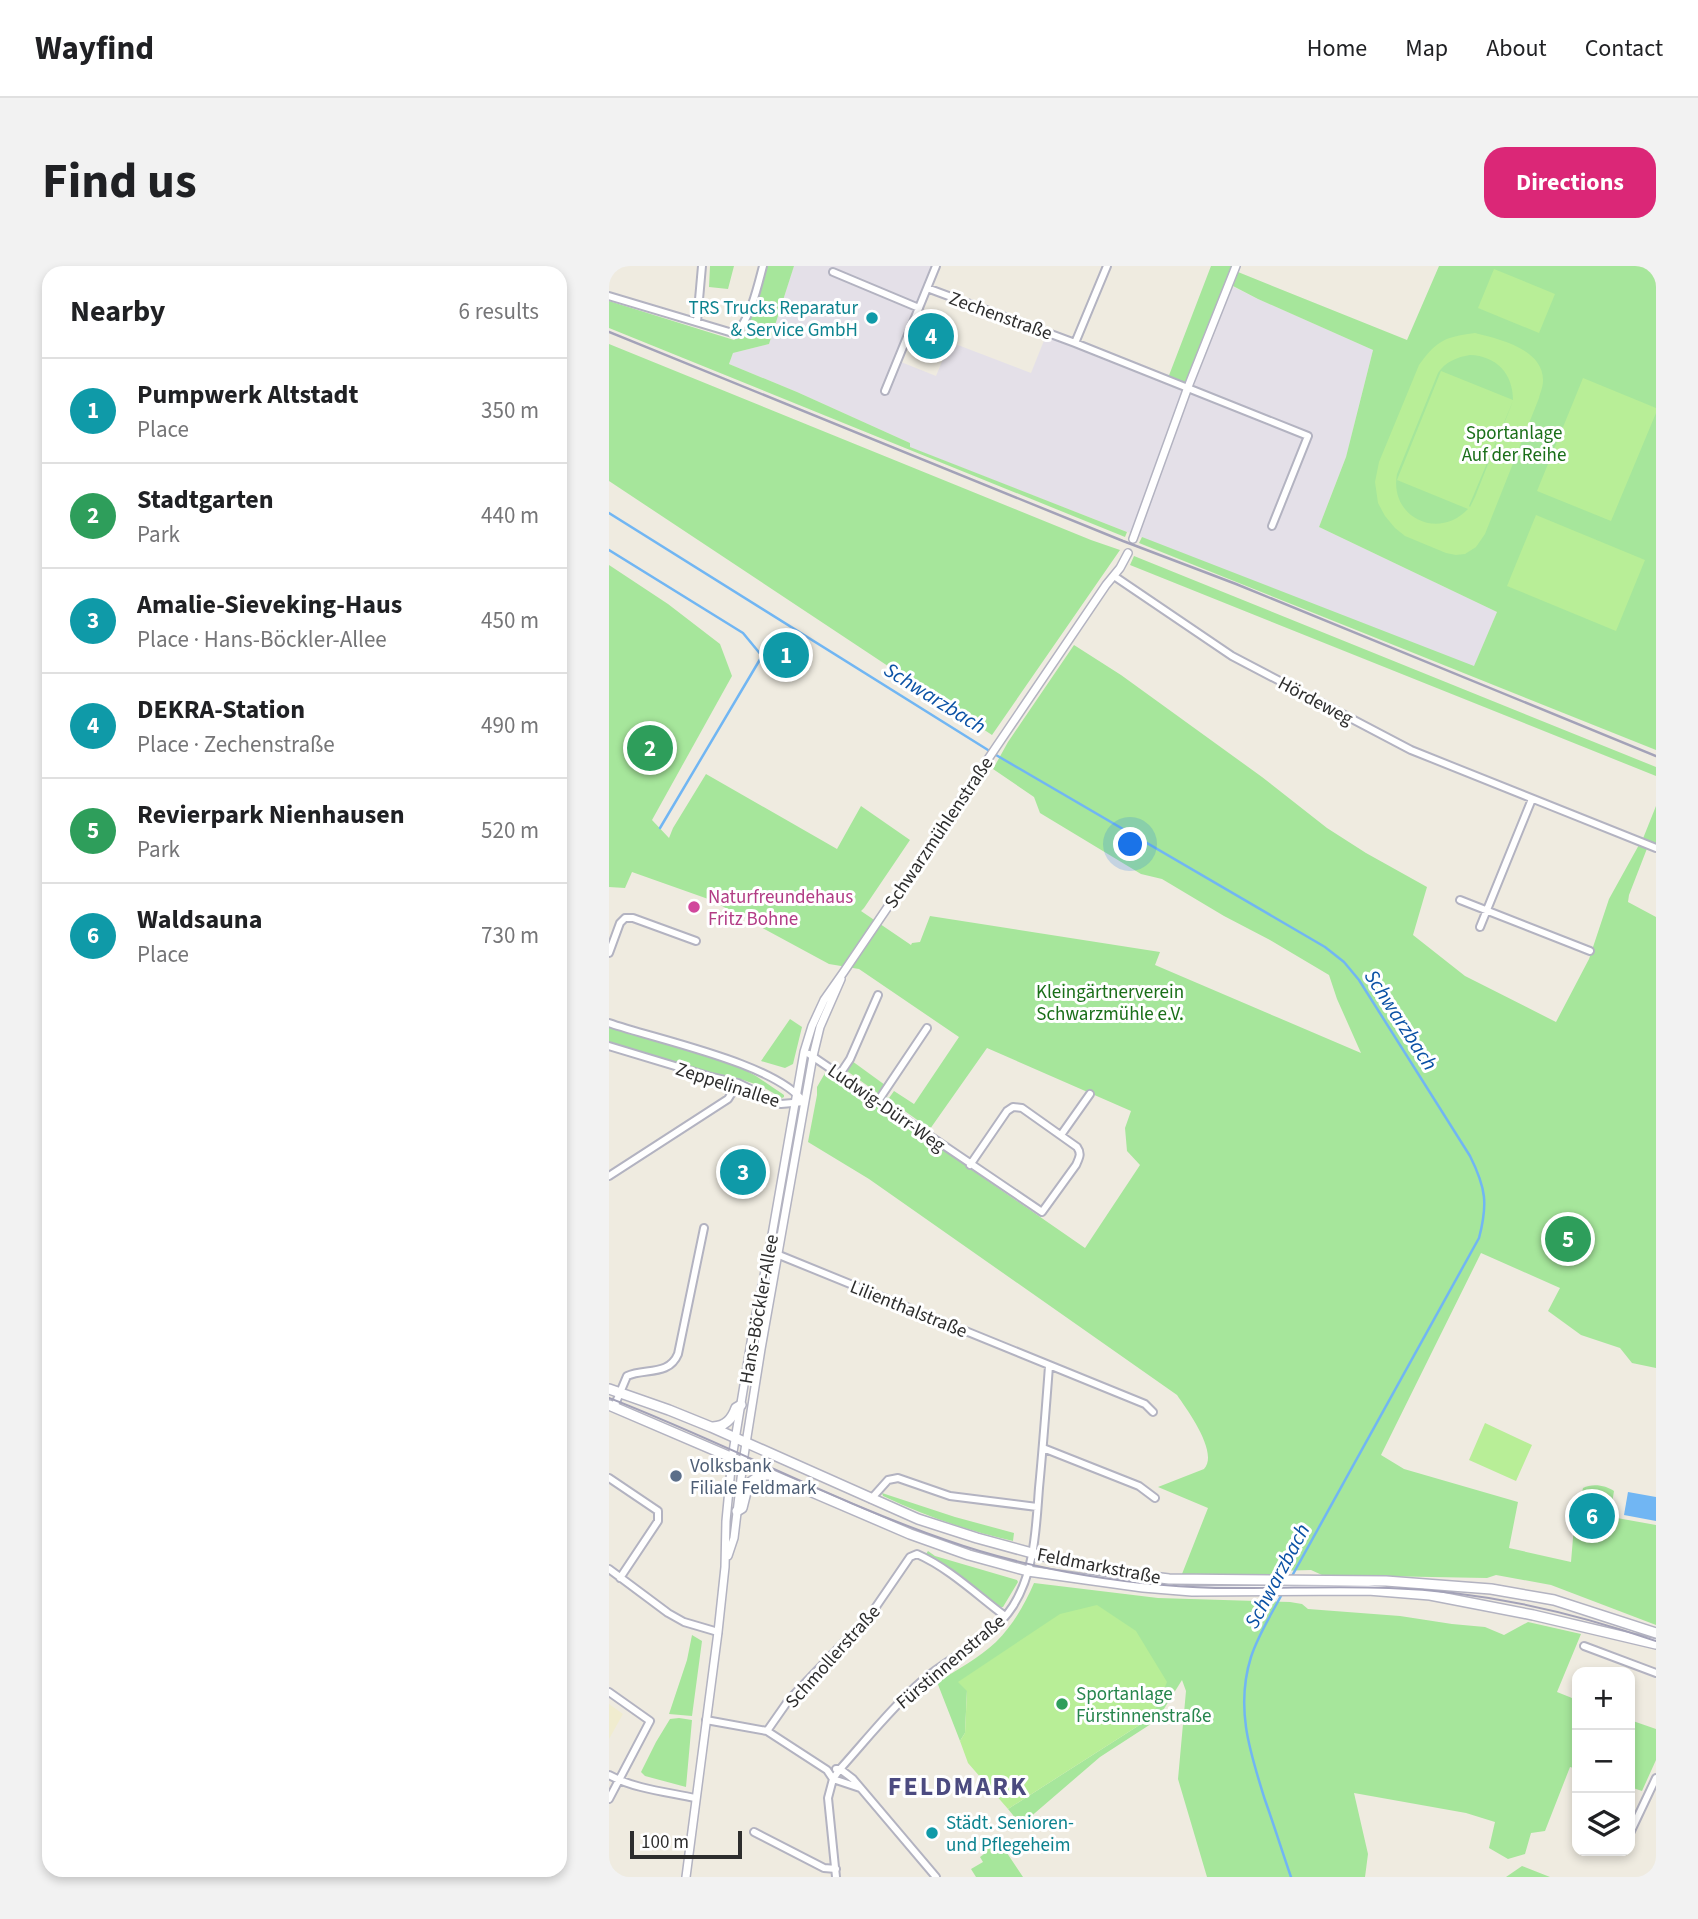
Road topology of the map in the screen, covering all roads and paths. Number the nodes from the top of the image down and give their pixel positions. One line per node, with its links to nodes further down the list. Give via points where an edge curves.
1 (702, 266): 10 (street)
2 (763, 266): 10 (street, via 743,326 736,334)
3 (936, 266): 7 (street, Zechenstraße)
4 (1107, 266): 11 (street, Zechenstraße)
5 (1236, 266): 12 (street)
6 (833, 272): 9 (street, Zechenstraße)
7 (927, 288): 9 (street, Zechenstraße); 11 (street, Zechenstraße)
8 (609, 296): 10 (street)
9 (919, 307): 13 (street, Zechenstraße)
10 (697, 322)
11 (1075, 343): 12 (street, Zechenstraße)
12 (1188, 387): 14 (street, via 1308,436); 15 (street)
13 (885, 391)
14 (1272, 526)
15 (1133, 539)
16 (1128, 553): 17 (street, Schwarzmühlenstraße)
17 (1114, 576): 18 (street, Hördeweg, via 1231,656 1411,750); 26 (street, Schwarzmühlenstraße)
18 (1532, 799): 19 (street, Hördeweg); 21 (street)
19 (1656, 848)
20 (1460, 900): 21 (street)
21 (1487, 912): 22 (street); 24 (street)
22 (1480, 927)
23 (696, 941): 25 (street, via 625,918)
24 (1590, 951)
25 (609, 953)
26 (843, 973): 31 (street, Schwarzmühlenstraße, via 824,1000); 32 (street, Schwarzmühlenstraße)
27 (878, 995): 33 (street)
28 (609, 1023): 35 (street, Zeppelinallee, via 713,1054)
29 (927, 1028): 37 (street)
30 (609, 1046): 34 (street, Zeppelinallee)
31 (804, 1052): 32 (street, Ludwig-Dürr-Weg); 35 (street, Hans-Böckler-Allee)
32 (813, 1056): 33 (street, Ludwig-Dürr-Weg); 38 (street, Hans-Böckler-Allee)
33 (840, 1074): 37 (street, Ludwig-Dürr-Weg)
34 (738, 1083): 39 (street, Zeppelinallee, via 781,1104); 42 (street, via 728,1099)
35 (796, 1091): 38 (street, Zeppelinallee); 39 (street, Hans-Böckler-Allee)
36 (1090, 1094): 40 (street)
37 (878, 1101): 41 (street, Ludwig-Dürr-Weg)
38 (804, 1102): 39 (street, Zeppelinallee); 44 (street, Hans-Böckler-Allee)
39 (794, 1104): 44 (street, Hans-Böckler-Allee)
40 (1061, 1135): 41 (street, Ludwig-Dürr-Weg, via 1013,1107); 41 (street, Ludwig-Dürr-Weg, via 1077,1147 1080,1158 1042,1212)
41 (970, 1164)
42 (609, 1176)
43 (704, 1228): 47 (street, via 674,1362 668,1368 627,1376)
44 (773, 1253): 45 (street, Lilienthalstraße); 48 (street, Hans-Böckler-Allee, via 754,1324); 53 (street, Hans-Böckler-Allee)
45 (1049, 1366): 50 (street, Lilienthalstraße, via 1145,1404); 54 (street)
46 (609, 1389): 47 (main road, Feldmarkstraße)
47 (621, 1394): 49 (street); 51 (main road, Feldmarkstraße)
48 (741, 1405): 51 (main road, via 728,1422); 52 (street, Hans-Böckler-Allee)
49 (611, 1406): 55 (main road, Feldmarkstraße)
50 (1153, 1412)
51 (711, 1427): 52 (main road, Feldmarkstraße)
52 (736, 1438): 53 (main road, Feldmarkstraße); 55 (street, Hans-Böckler-Allee)
53 (746, 1444): 56 (street, Hans-Böckler-Allee); 60 (main road, Feldmarkstraße)
54 (1043, 1448): 59 (street, via 1139,1486); 61 (street)
55 (731, 1458): 56 (main road, Feldmarkstraße); 64 (street, Hans-Böckler-Allee)
56 (743, 1462): 57 (main road, Feldmarkstraße); 62 (street, Hans-Böckler-Allee)
57 (774, 1475): 62 (main road, via 761,1475 748,1484); 66 (main road, Feldmarkstraße, via 910,1534)
58 (609, 1478): 67 (street, via 658,1511 657,1521)
59 (1155, 1498)
60 (871, 1499): 61 (street, via 888,1480 898,1478 950,1496); 63 (main road, Feldmarkstraße, via 918,1519)
61 (1037, 1507): 63 (street)
62 (737, 1511): 64 (street, Hans-Böckler-Allee)
63 (1032, 1553): 66 (street, Fürstinnenstraße); 70 (main road, Feldmarkstraße, via 1169,1579 1386,1581 1491,1588 1554,1600)
64 (725, 1567): 69 (street, Hans-Böckler-Allee)
65 (609, 1569): 67 (street)
66 (1028, 1571): 68 (street, Fürstinnenstraße); 71 (main road, Feldmarkstraße, via 1192,1591 1430,1595)
67 (620, 1578): 69 (street, via 684,1622)
68 (1005, 1616): 76 (street, Schmollerstraße, via 923,1557 910,1557 871,1614 788,1701); 77 (street, Fürstinnenstraße, via 987,1635 923,1680)
69 (718, 1632): 75 (street, Hans-Böckler-Allee)
70 (1656, 1633)
71 (1656, 1644)
72 (1584, 1646): 73 (street)
73 (1656, 1673)
74 (609, 1692): 82 (street, via 650,1721)
75 (706, 1720): 76 (street); 84 (street, Hans-Böckler-Allee)
76 (767, 1731): 78 (street)
77 (840, 1769): 78 (street); 81 (street, Fürstinnenstraße); 83 (street)
78 (827, 1770): 81 (street)
79 (609, 1775): 82 (street)
80 (1656, 1778): 86 (street)
81 (833, 1779): 83 (street); 88 (street, Fürstinnenstraße, via 828,1798)
82 (619, 1781): 84 (street); 85 (street)
83 (860, 1788): 91 (street)
84 (695, 1798): 89 (street, Hans-Böckler-Allee)
85 (609, 1800)
86 (1635, 1822)
87 (754, 1832): 88 (street, via 824,1868)
88 (836, 1869): 90 (street, Fürstinnenstraße)
89 (686, 1877)
90 (837, 1877)
91 (936, 1877)

